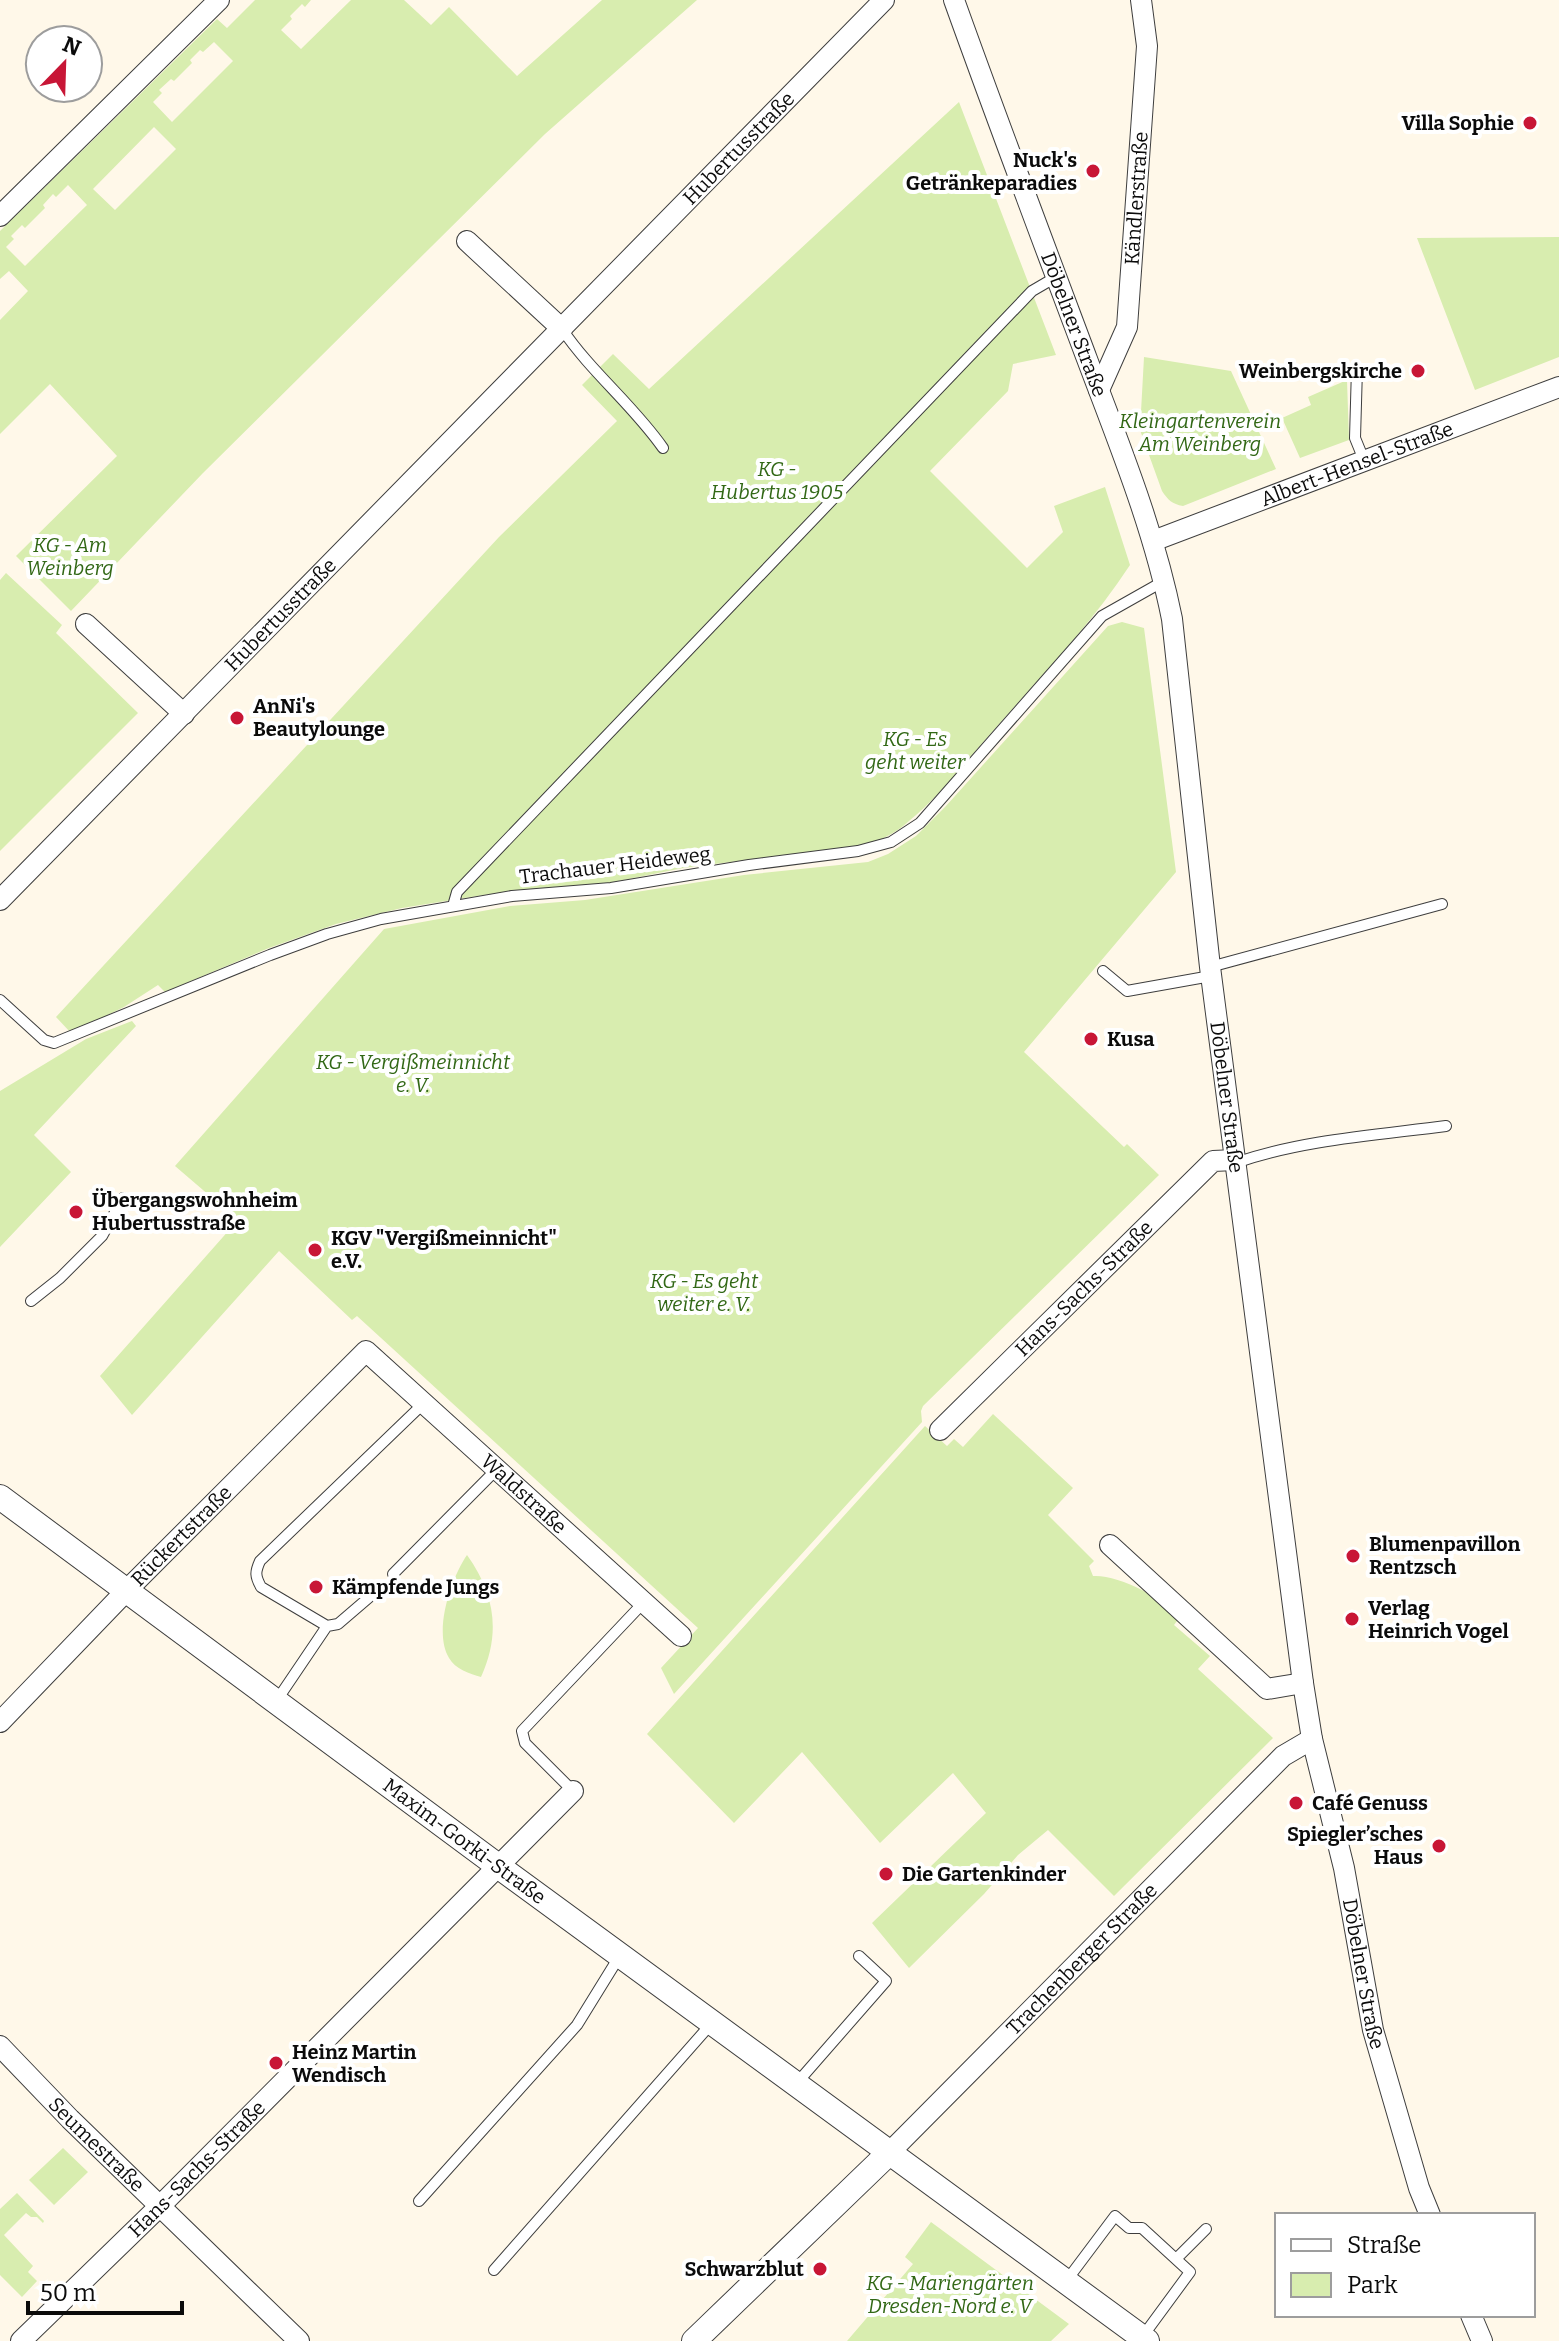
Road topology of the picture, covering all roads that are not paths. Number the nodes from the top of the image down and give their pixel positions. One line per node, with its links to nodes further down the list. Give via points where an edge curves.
1 (219, 0): 5 (street)
2 (884, 0): 8 (street, Hubertusstraße)
3 (954, 0): 7 (street, Döbelner Straße)
4 (1141, 0): 11 (street, Kändlerstraße, via 1147,46 1127,327)
5 (0, 216)
6 (467, 241): 8 (street)
7 (1056, 277): 11 (street, Döbelner Straße); 20 (lane, via 1020,303 457,892)
8 (562, 329): 12 (lane); 17 (street, Hubertusstraße)
9 (1357, 368): 13 (lane, via 1355,438)
10 (1559, 387): 13 (street, Albert-Hensel-Straße)
11 (1099, 390): 14 (street, Döbelner Straße)
12 (663, 448)
13 (1364, 460): 14 (street, Albert-Hensel-Straße)
14 (1153, 541): 15 (street, Döbelner Straße)
15 (1164, 581): 20 (lane, Trachauer Heideweg, via 1102,616 920,823 891,842 611,888); 22 (street, Döbelner Straße)
16 (86, 624): 17 (street)
17 (184, 714): 18 (street, Hubertusstraße)
18 (0, 900)
19 (1442, 904): 22 (lane)
20 (453, 906): 23 (lane, Trachauer Heideweg, via 327,934 54,1043)
21 (1103, 971): 22 (lane, via 1127,991)
22 (1210, 972): 25 (street, Döbelner Straße)
23 (0, 1000)
24 (1446, 1126): 25 (lane)
25 (1235, 1161): 30 (street, Hans-Sachs-Straße, via 1213,1161); 40 (street, Döbelner Straße)
26 (123, 1198): 27 (lane, via 102,1236)
27 (31, 1301)
28 (366, 1351): 29 (street, Waldstraße); 35 (street, Rückertstraße)
29 (424, 1403): 31 (street, Waldstraße); 38 (lane, via 256,1570 261,1587)
30 (940, 1430)
31 (497, 1469): 34 (lane); 37 (street, Waldstraße)
32 (0, 1497): 35 (street, Maxim-Gorki-Straße)
33 (1110, 1545): 40 (street, via 1267,1689)
34 (393, 1574)
35 (127, 1590): 41 (street, Maxim-Gorki-Straße); 42 (street, Rückertstraße)
36 (373, 1594): 38 (lane, via 338,1624)
37 (645, 1601): 39 (street, Waldstraße); 44 (lane, via 522,1731 525,1743)
38 (327, 1626): 41 (lane)
39 (681, 1636)
40 (1303, 1683): 43 (street, Döbelner Straße)
41 (277, 1700): 45 (street, Maxim-Gorki-Straße)
42 (0, 1722)
43 (1312, 1739): 51 (street, Trachenberger Straße, via 1283,1756); 54 (street, Döbelner Straße, via 1344,1868 1373,2030)
44 (573, 1791): 45 (street, Hans-Sachs-Straße)
45 (498, 1866): 46 (street, Maxim-Gorki-Straße); 53 (street, Hans-Sachs-Straße)
46 (620, 1955): 48 (street, Maxim-Gorki-Straße); 52 (lane, via 577,2025)
47 (859, 1956): 50 (lane, via 886,1981)
48 (712, 2022): 50 (street, Maxim-Gorki-Straße); 57 (lane)
49 (0, 2046): 53 (street, Seumestraße)
50 (796, 2084): 51 (street, Maxim-Gorki-Straße)
51 (890, 2152): 58 (street, Maxim-Gorki-Straße); 63 (street, Trachenberger Straße)
52 (419, 2201)
53 (160, 2206): 61 (street, Hans-Sachs-Straße); 62 (street, Seumestraße)
54 (1429, 2213)
55 (1206, 2229): 56 (lane)
56 (1177, 2258): 58 (lane, via 1142,2228 1129,2228 1115,2216); 60 (lane, via 1190,2272)
57 (494, 2270)
58 (1065, 2281): 60 (street, Maxim-Gorki-Straße)
59 (1472, 2317): 64 (street)
60 (1144, 2339)
61 (21, 2341)
62 (299, 2341)
63 (694, 2341)
64 (1482, 2341)

